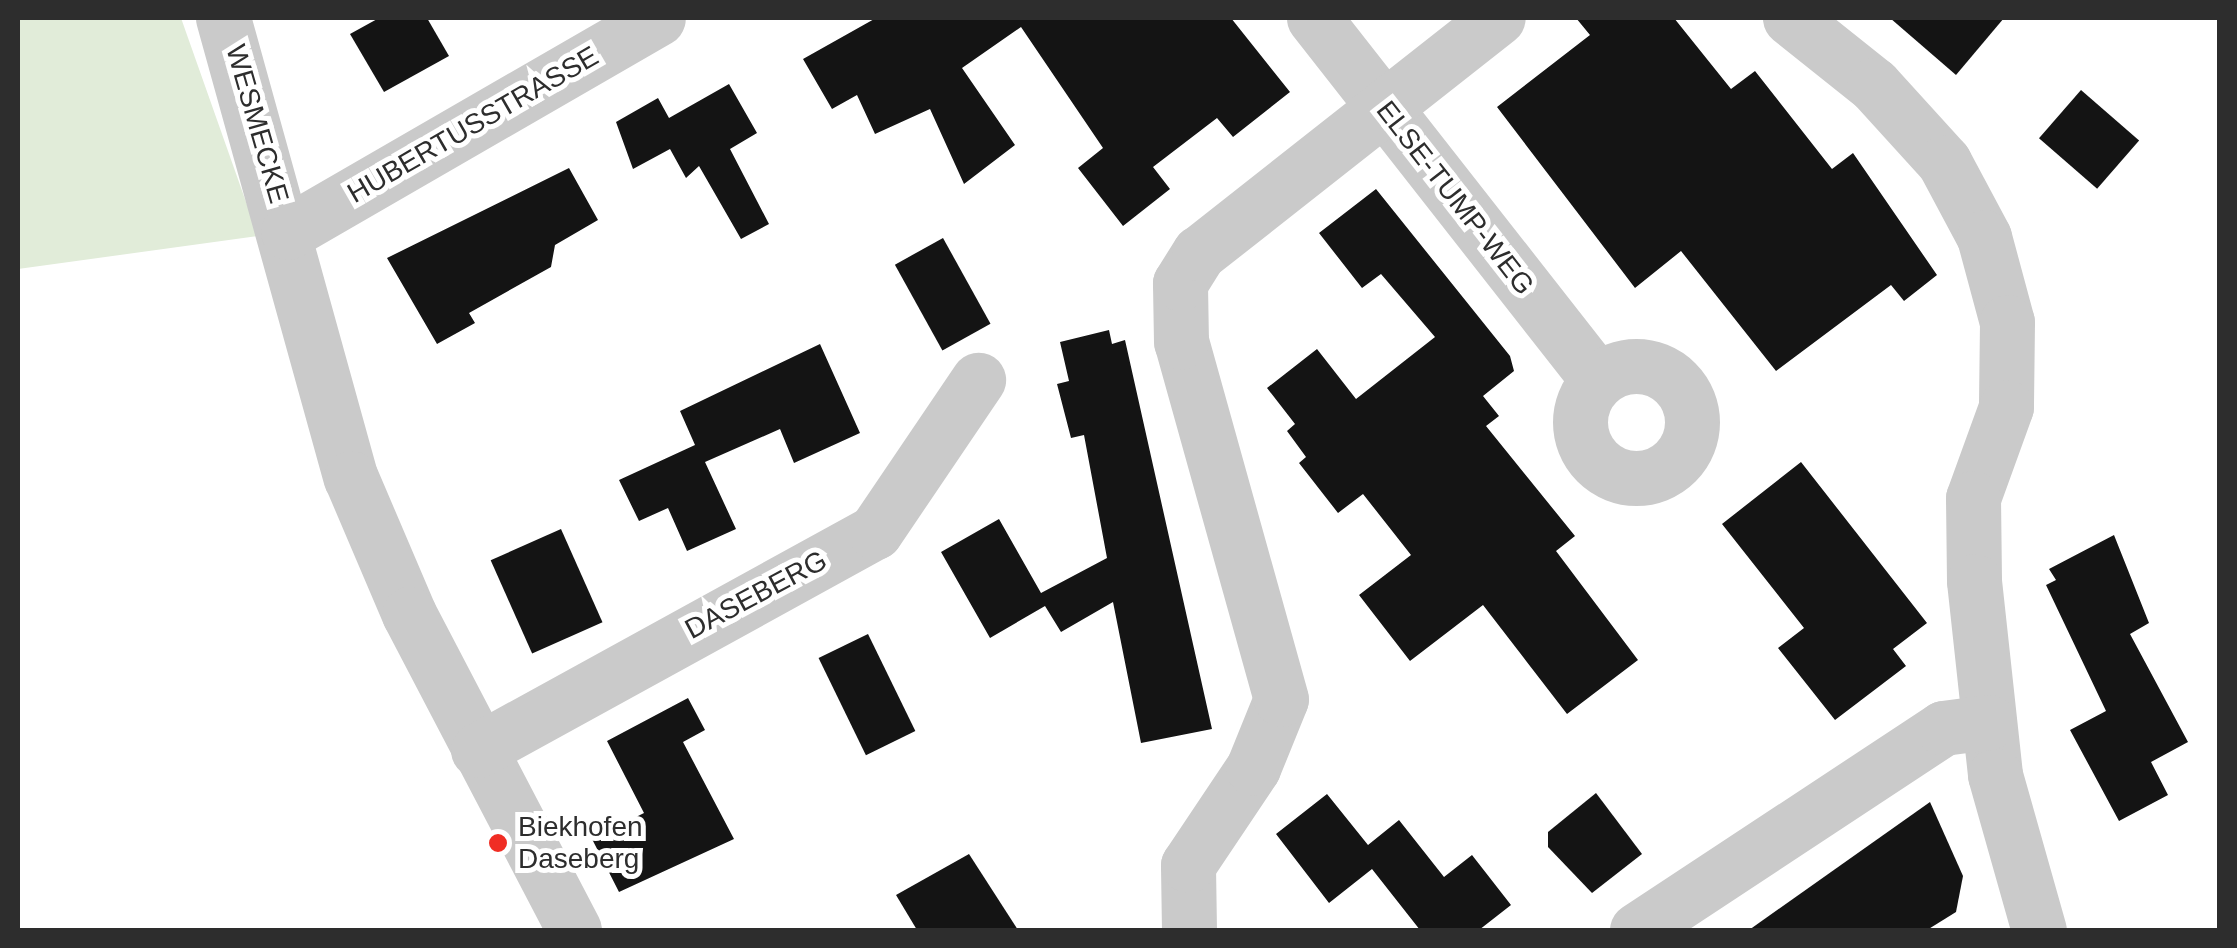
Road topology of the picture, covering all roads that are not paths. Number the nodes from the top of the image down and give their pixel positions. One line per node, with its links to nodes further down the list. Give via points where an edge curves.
1 (224, 18): 7 (street, WESMECKE)
2 (658, 18): 7 (street, HUBERTUSSTRASSE)
3 (1314, 18): 6 (street, ELSE-TUMP-WEG)
4 (1498, 18): 6 (street)
5 (1790, 18): 10 (street, via 1874,86 1944,162 1989,254 2007,322 2006,407 1972,498)
6 (1384, 107): 8 (street, ELSE-TUMP-WEG); 13 (street, via 1199,253 1180,284 1181,342 1280,699 1252,768 1188,865)
7 (288, 232): 11 (street, via 351,478)
8 (1596, 378)
9 (978, 380): 11 (street, DASEBERG, via 875,532)
10 (1989, 722): 14 (street, via 1943,728); 15 (street)
11 (478, 750): 12 (street)
12 (574, 930)
13 (1190, 930)
14 (1637, 930)
15 (2039, 930)

